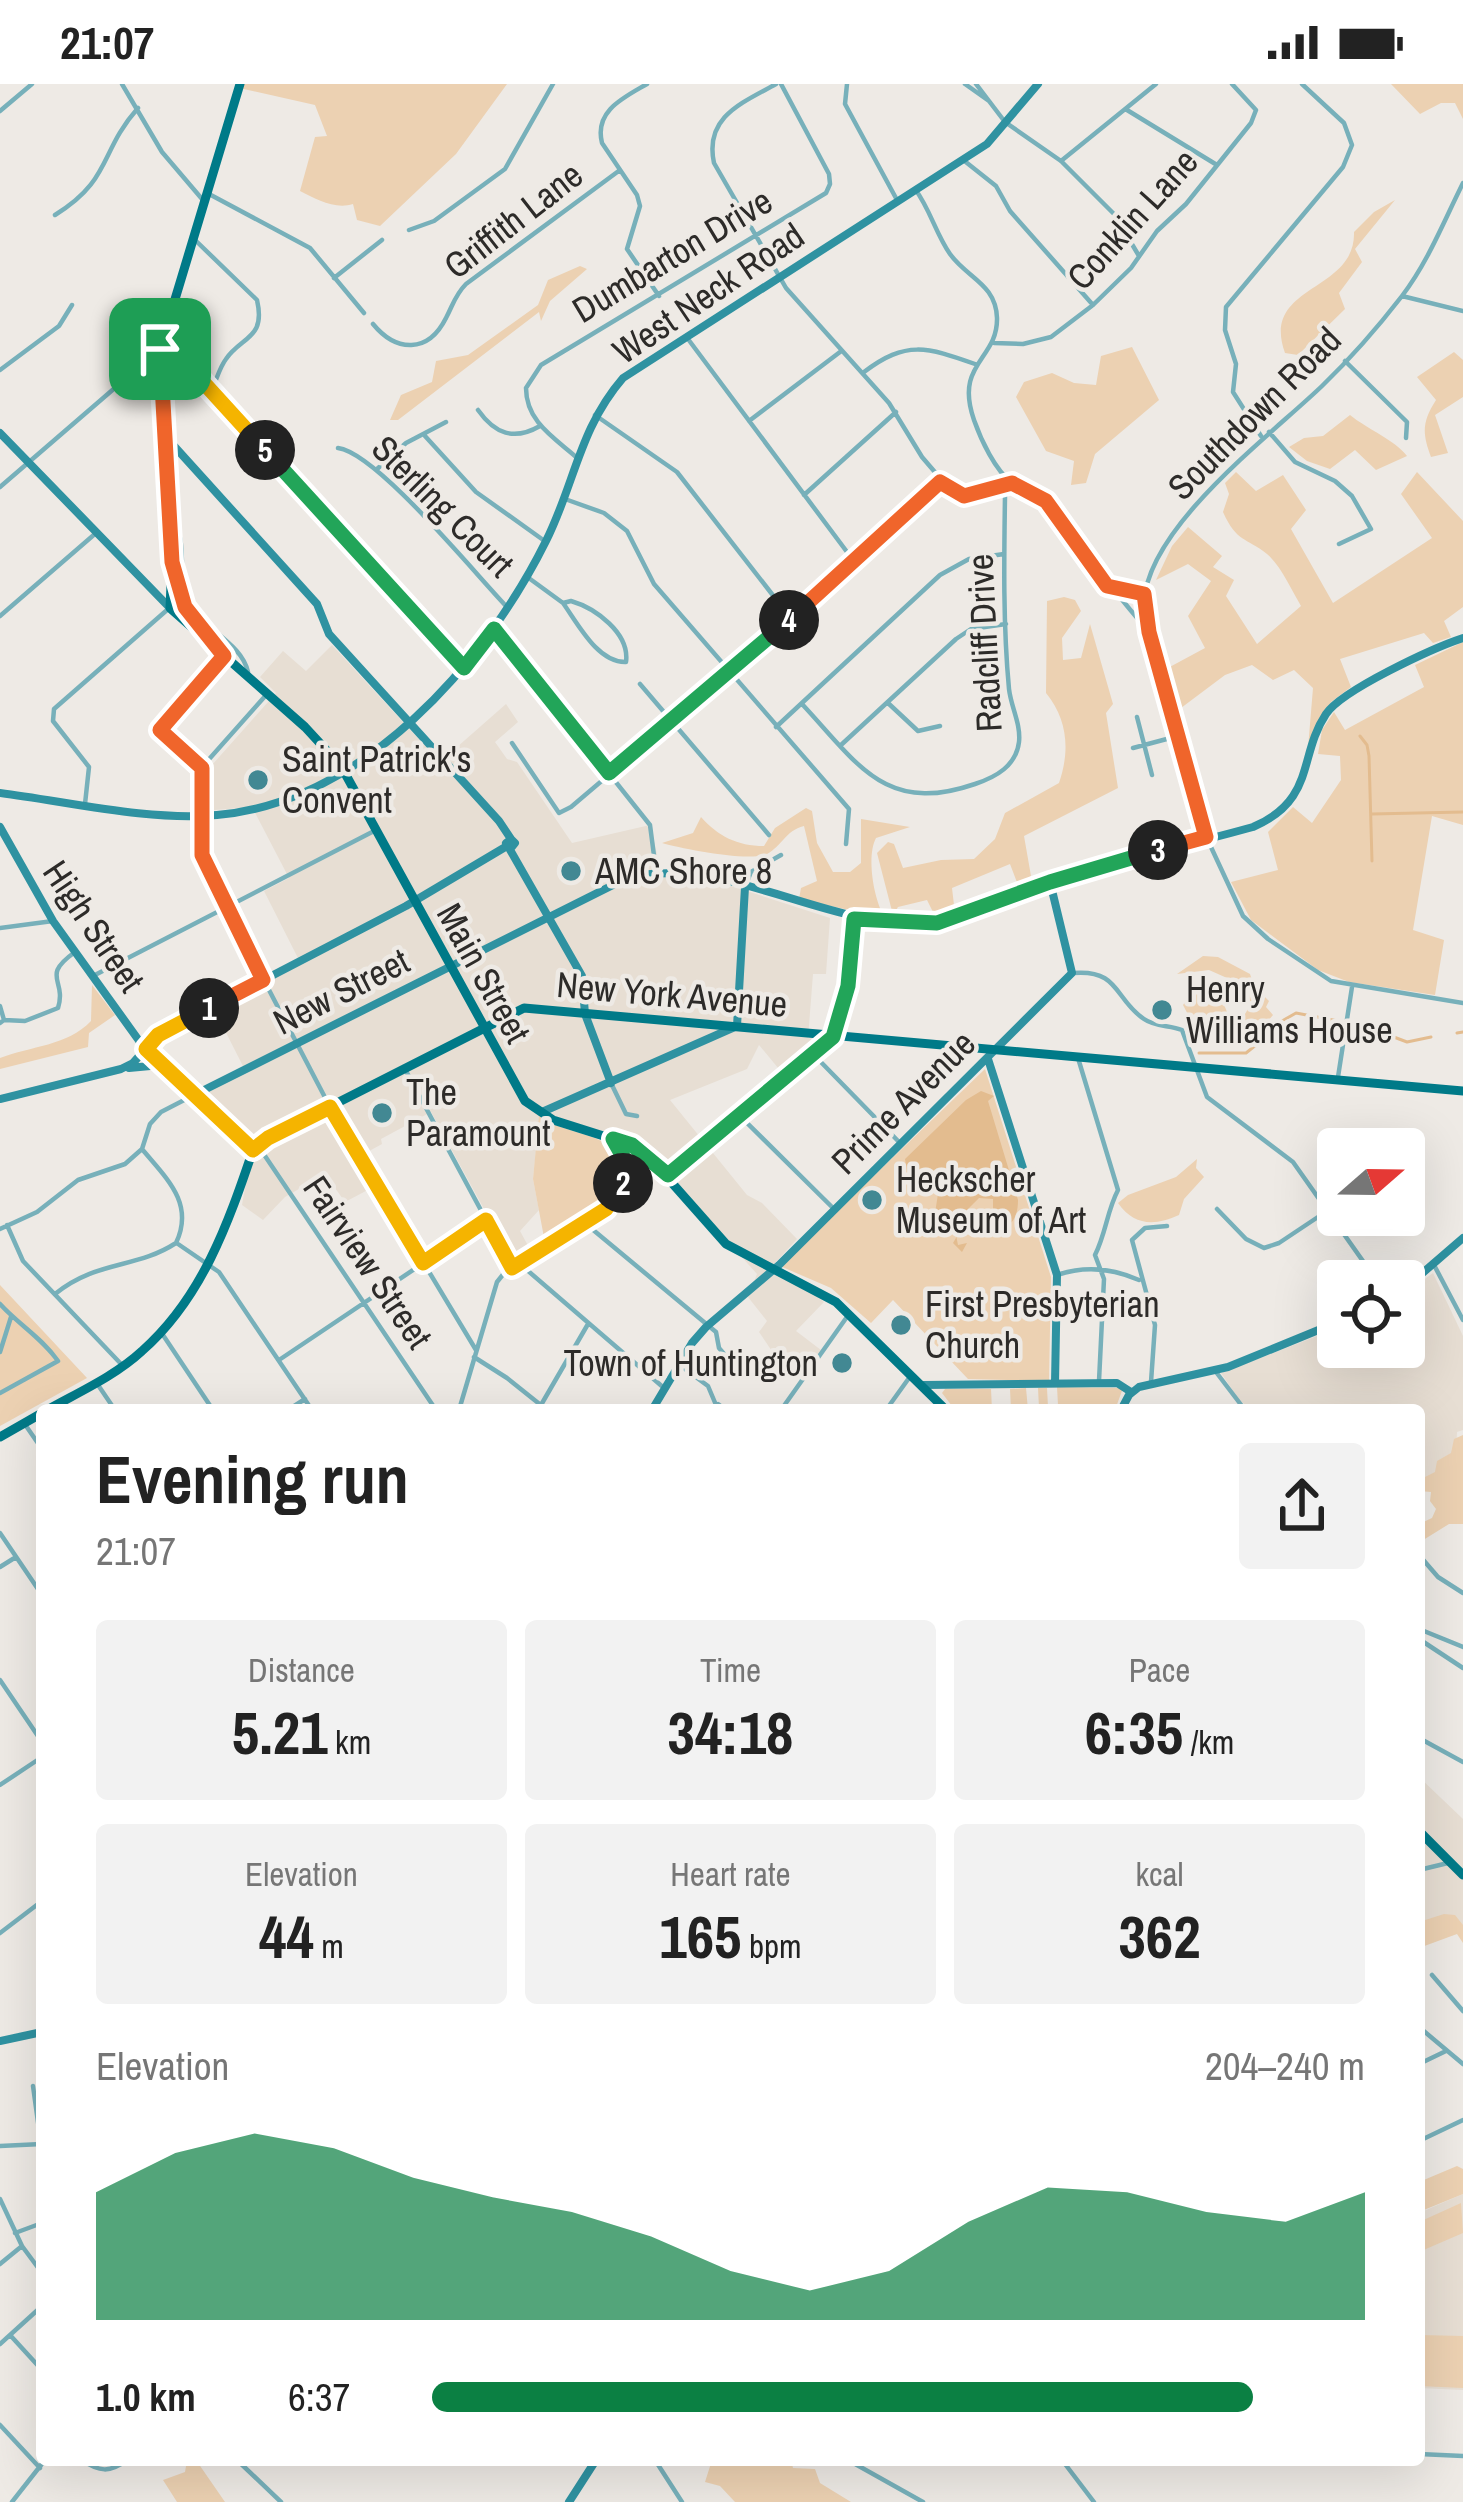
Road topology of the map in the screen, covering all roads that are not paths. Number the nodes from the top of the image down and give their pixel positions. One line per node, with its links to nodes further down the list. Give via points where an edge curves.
1 (32, 84): 18 (street)
2 (122, 84): 16 (street)
3 (240, 84): 26 (main road, Main Street)
4 (553, 84): 29 (street, via 505,169)
5 (647, 84): 14 (street)
6 (779, 84): 30 (street, via 726,112 712,137 714,163); 30 (street, Dumbarton Drive, via 830,184)
7 (847, 84): 27 (street, via 845,104)
8 (965, 84): 15 (street)
9 (976, 84): 15 (street)
10 (1038, 84): 19 (street, West Neck Road)
11 (1156, 84): 17 (street)
12 (1232, 84): 22 (street, Conklin Lane, via 1256,110)
13 (1302, 84): 62 (street, via 1344,123 1352,146 1226,307 1233,392)
14 (634, 87): 23 (street, via 600,124)
15 (994, 104): 19 (street)
16 (138, 108): 26 (street, via 162,152); 28 (street, via 98,180)
17 (1127, 110): 21 (street); 22 (street)
18 (0, 111)
19 (1005, 122): 20 (street, West Neck Road); 21 (street)
20 (962, 159): 25 (street, West Neck Road); 39 (street, via 996,186)
21 (1061, 161): 33 (street, via 1124,227)
22 (1216, 165): 33 (street, Conklin Lane)
23 (620, 170): 36 (street, via 640,206 627,249); 42 (street, Griffith Lane, via 466,284 442,325 421,341 399,347)
24 (1463, 183): 37 (street, Southdown Road)
25 (915, 189): 27 (street, West Neck Road); 45 (street, via 953,258 992,296)
26 (207, 199): 31 (main road, Main Street); 35 (street, via 310,248)
27 (897, 200): 34 (street, West Neck Road)
28 (55, 215)
29 (409, 230)
30 (755, 236): 34 (street); 36 (street, Dumbarton Drive)
31 (194, 239): 44 (main road, Main Street); 51 (street, via 257,300 260,313 255,333 228,355)
32 (382, 240): 35 (street)
33 (1139, 256): 39 (street, Conklin Lane)
34 (780, 277): 43 (street, West Neck Road); 46 (street)
35 (334, 278): 41 (street)
36 (658, 296): 57 (street, Dumbarton Drive, via 541,365 526,388)
37 (1402, 296): 40 (street); 47 (street, Southdown Road)
38 (72, 305): 49 (street, via 59,326)
39 (1094, 305): 45 (street, Conklin Lane, via 1051,337)
40 (1463, 311)
41 (364, 314)
42 (373, 325)
43 (686, 336): 54 (street, West Neck Road, via 623,378); 55 (street)
44 (161, 343): 51 (street); 60 (main road, Main Street); 67 (street)
45 (994, 343): 48 (street)
46 (842, 350): 50 (street); 55 (street)
47 (1345, 361): 58 (street, Southdown Road); 63 (street, via 1407,422)
48 (975, 364): 50 (street, via 910,348); 71 (street, via 972,416)
49 (0, 370)
50 (863, 373): 53 (street)
51 (212, 390): 95 (street)
52 (478, 410): 57 (street, via 510,436)
53 (896, 412): 70 (street); 73 (street)
54 (595, 415): 66 (street, West Neck Road); 89 (street, via 677,472)
55 (749, 421): 73 (street)
56 (446, 422): 61 (street)
57 (540, 426): 66 (street)
58 (1269, 432): 62 (street, Southdown Road); 78 (street, via 1295,462 1335,481 1364,511 1371,529)
59 (0, 433): 67 (street)
60 (164, 435): 65 (street); 68 (main road, Main Street)
61 (425, 436): 69 (street); 77 (street, via 476,491)
62 (1262, 438): 84 (street, Southdown Road, via 1181,525)
63 (1406, 438)
64 (338, 448): 69 (street, Sterling Court)
65 (182, 454): 68 (street); 104 (street, via 317,604 328,634)
66 (576, 457): 74 (street, West Neck Road)
67 (28, 463): 72 (street); 76 (street)
68 (165, 469): 75 (main road, Main Street)
69 (376, 470): 87 (street, Sterling Court)
70 (940, 482): 71 (street, via 964,496); 80 (street)
71 (1012, 483): 79 (street, Radcliff Drive); 83 (street, via 1046,501)
72 (0, 487)
73 (804, 495): 80 (street)
74 (565, 499): 77 (street, West Neck Road); 96 (street, via 627,531 654,584)
75 (168, 515): 81 (main road, Main Street); 97 (street, Main Street, via 178,528 188,602 245,658)
76 (97, 533): 86 (street); 88 (street)
77 (545, 542): 82 (street, West Neck Road)
78 (1339, 544)
79 (1004, 554): 90 (street, Radcliff Drive); 101 (street, via 969,559 940,575)
80 (853, 560): 89 (street)
81 (172, 562): 86 (main road, Main Street); 94 (main road, Main Street, via 185,607)
82 (526, 576): 85 (street); 87 (street, West Neck Road)
83 (1107, 586): 84 (street); 92 (street)
84 (1144, 594): 92 (street)
85 (563, 603): 85 (street, via 588,606 617,631 626,662 601,652)
86 (170, 608): 94 (main road, Main Street); 117 (street, via 54,709 53,721 88,767)
87 (508, 608): 91 (street, West Neck Road)
88 (0, 616)
89 (791, 618): 96 (street)
90 (1006, 624): 100 (street, via 956,639); 109 (street, Radcliff Drive, via 1019,739 1005,769 950,793 915,795 875,780)
91 (494, 629): 95 (street, West Neck Road); 114 (street)
92 (1149, 632): 107 (street)
93 (1463, 638): 122 (street, via 1335,704 1281,810 1253,827)
94 (221, 652): 97 (main road, Main Street); 112 (street, via 160,730)
95 (464, 668): 104 (street, West Neck Road)
96 (727, 671): 103 (street); 106 (street)
97 (249, 677): 99 (main road, Main Street)
98 (640, 684): 103 (street)
99 (267, 694): 112 (street); 113 (main road, Main Street)
100 (889, 703): 105 (street, via 918,731); 109 (street)
101 (802, 704): 106 (street); 109 (street, Radcliff Drive)
102 (1137, 717): 110 (street)
103 (670, 720): 114 (street); 121 (street)
104 (406, 722): 113 (street, West Neck Road); 123 (street)
105 (940, 726)
106 (776, 727): 124 (street, via 849,809)
107 (1178, 736): 110 (street); 122 (street)
108 (512, 743): 114 (street, via 559,813)
109 (841, 746)
110 (1144, 746): 111 (street); 115 (street)
111 (1133, 748)
112 (202, 768): 118 (street)
113 (345, 772): 118 (street, West Neck Road, via 258,808); 120 (main road, Main Street)
114 (609, 773): 126 (street, via 650,824)
115 (1152, 775)
116 (0, 793): 117 (street, West Neck Road)
117 (85, 804): 118 (street, West Neck Road)
118 (200, 816): 130 (street, via 202,855)
119 (0, 827): 133 (street, High Street)
120 (376, 830): 129 (main road, Main Street); 130 (street)
121 (770, 835)
122 (1206, 837): 127 (street); 140 (street, via 1251,925 1314,973)
123 (510, 844): 129 (street); 131 (street)
124 (846, 844)
125 (781, 855): 128 (street, via 751,872)
126 (656, 872): 128 (street, via 695,872); 131 (street, New Street)
127 (1050, 882): 132 (street, via 937,923); 137 (street)
128 (745, 887): 132 (street); 145 (street)
129 (414, 902): 136 (main road, Main Street); 139 (street)
130 (225, 907): 138 (street); 139 (street)
131 (549, 914): 136 (street, New Street); 143 (street, via 582,976)
132 (854, 919): 147 (street)
133 (53, 921): 134 (street); 135 (street, High Street)
134 (0, 928)
135 (75, 952): 138 (street, High Street); 144 (street, via 54,976 58,1008)
136 (449, 966): 146 (main road, Main Street); 148 (street, New Street)
137 (1072, 973): 150 (street, Prime Avenue); 154 (street, via 1106,978 1144,1019 1182,1030)
138 (93, 976): 149 (street, High Street)
139 (263, 980): 148 (street); 149 (street)
140 (1352, 987): 141 (street); 157 (street)
141 (1463, 1003)
142 (0, 1006): 144 (street)
143 (585, 1014): 145 (main road, New York Avenue); 146 (main road, New York Avenue, via 524,1008); 158 (street)
144 (2, 1022)
145 (737, 1026): 147 (main road, New York Avenue); 158 (street)
146 (484, 1029): 156 (main road, New York Avenue); 163 (main road, Main Street, via 515,1087)
147 (833, 1037): 150 (main road, New York Avenue); 151 (street)
148 (297, 1043): 160 (street, New Street); 162 (street)
149 (146, 1049): 153 (street, High Street); 155 (street)
150 (991, 1054): 152 (main road, New York Avenue); 167 (street, Prime Avenue); 189 (street)
151 (814, 1055): 165 (street); 167 (street)
152 (1078, 1058): 154 (main road, New York Avenue); 186 (street, via 1118,1190 1095,1255)
153 (161, 1065): 155 (street); 160 (street, High Street)
154 (1196, 1067): 157 (main road, New York Avenue); 171 (street, via 1212,1103 1293,1162)
155 (121, 1069): 161 (street)
156 (405, 1069): 162 (main road, New York Avenue); 175 (street)
157 (1337, 1080): 159 (main road, New York Avenue)
158 (611, 1083): 163 (street); 164 (street, via 626,1114)
159 (1463, 1091)
160 (192, 1096): 168 (street, via 161,1112); 169 (street, High Street)
161 (0, 1099)
162 (330, 1107): 169 (main road, New York Avenue); 181 (street)
163 (540, 1113): 166 (main road)
164 (638, 1116)
165 (740, 1116): 170 (street); 173 (street)
166 (613, 1139): 170 (main road); 176 (street, via 626,1162 624,1179)
167 (900, 1144): 173 (street, Prime Avenue)
168 (142, 1149): 178 (street); 180 (street, via 181,1201)
169 (253, 1150): 182 (main road); 193 (street, Fairview Street, via 263,1153)
170 (668, 1175): 187 (main road, via 726,1244)
171 (1317, 1196)
172 (1217, 1208): 174 (street, via 1264,1248)
173 (833, 1209): 187 (street, Prime Avenue)
174 (1317, 1218)
175 (486, 1220): 181 (street); 185 (street)
176 (586, 1225): 183 (street); 198 (street)
177 (1168, 1226): 190 (street, via 1145,1228 1132,1240)
178 (4, 1227): 191 (street)
179 (1463, 1238): 184 (street)
180 (176, 1244): 182 (street); 191 (street, via 92,1269)
181 (423, 1263): 193 (street); 202 (street)
182 (210, 1264): 200 (main road); 204 (street)
183 (520, 1264): 185 (street); 197 (street)
184 (1434, 1265): 188 (street); 196 (street)
185 (512, 1268): 202 (street, via 492,1293)
186 (1100, 1269): 189 (street); 190 (street); 211 (street)
187 (772, 1270): 194 (main road, via 823,1292); 198 (street, Prime Avenue)
188 (1425, 1272)
189 (1058, 1275): 210 (street)
190 (1142, 1282): 213 (street, via 1155,1324)
191 (55, 1294): 206 (street)
192 (0, 1304): 195 (street)
193 (363, 1304): 204 (street); 224 (street, Fairview Street)
194 (849, 1314): 208 (main road); 230 (street)
195 (11, 1317): 201 (street); 217 (street, via 58,1361)
196 (1463, 1320)
197 (588, 1324): 215 (street); 227 (street)
198 (706, 1327): 203 (street, via 730,1362); 205 (street, Prime Avenue)
199 (1317, 1330): 207 (street)
200 (161, 1332): 206 (main road); 221 (street)
201 (0, 1352)
202 (475, 1354): 225 (street); 226 (street)
203 (746, 1355)
204 (280, 1360): 218 (street)
205 (678, 1364): 215 (street, Prime Avenue); 229 (street, via 708,1386)
206 (123, 1366): 209 (main road)
207 (1216, 1371): 213 (street); 234 (street)
208 (913, 1374): 214 (main road); 231 (street)
209 (96, 1382): 219 (main road); 220 (street)
210 (1054, 1383): 211 (street); 214 (street)
211 (1099, 1384): 212 (street)
212 (1118, 1384): 213 (street); 216 (street)
213 (1150, 1384): 216 (street)
214 (924, 1385): 232 (main road)
215 (664, 1388): 228 (street, Prime Avenue)
216 (1131, 1392): 233 (street)
217 (0, 1394)
218 (305, 1399): 222 (street); 223 (street)
219 (59, 1404)
220 (111, 1404)
221 (210, 1404)
222 (297, 1404)
223 (308, 1404)
224 (432, 1404)
225 (461, 1404)
226 (539, 1404)
227 (546, 1404)
228 (655, 1404)
229 (711, 1404)
230 (785, 1404)
231 (890, 1404)
232 (941, 1404)
233 (1124, 1404)
234 (1241, 1404)
235 (36, 1417): 236 (main road)
236 (24, 1423): 237 (main road); 238 (street)
237 (0, 1437)
238 (36, 1440)
239 (0, 1534): 240 (street)
240 (16, 1557): 242 (street); 244 (street)
241 (1425, 1562): 246 (street)
242 (0, 1567)
243 (36, 1577): 244 (street)
244 (32, 1580): 245 (street)
245 (36, 1586)
246 (1463, 1593)
247 (1425, 1631): 249 (street)
248 (1425, 1643): 250 (street)
249 (1463, 1647)
250 (1463, 1668)
251 (0, 1680): 252 (street)
252 (36, 1733)
253 (1425, 1741): 255 (street)
254 (36, 1761): 256 (street)
255 (1463, 1762)
256 (0, 1785)
257 (1425, 1837): 258 (main road)
258 (1451, 1862): 259 (street); 260 (main road)
259 (1425, 1868)
260 (1463, 1875)
261 (36, 1905): 262 (street)
262 (0, 1934)
263 (1432, 1975): 264 (street)
264 (1463, 2012)
265 (36, 2033): 267 (street)
266 (1425, 2033): 268 (street)
267 (0, 2041)
268 (1445, 2051): 269 (street); 270 (street)
269 (1425, 2061)
270 (1463, 2064)
271 (33, 2086): 272 (street)
272 (36, 2105)
273 (1463, 2120): 274 (street)
274 (1425, 2138)
275 (36, 2144): 276 (street)
276 (0, 2146)
277 (0, 2199): 279 (street)
278 (36, 2225): 279 (street)
279 (15, 2234): 280 (street)
280 (22, 2246): 281 (street); 282 (street)
281 (0, 2264)
282 (36, 2265)
283 (36, 2311): 284 (street)
284 (10, 2335): 285 (street); 286 (street)
285 (0, 2344)
286 (36, 2363)
287 (0, 2425): 290 (street)
288 (1425, 2454): 289 (street)
289 (1463, 2456)
290 (36, 2464)
291 (92, 2466): 299 (street)
292 (117, 2466): 299 (street)
293 (243, 2466): 302 (street)
294 (592, 2466): 303 (street)
295 (659, 2466): 304 (street)
296 (859, 2466): 305 (street)
297 (1067, 2466): 306 (street)
298 (40, 2468): 301 (street)
299 (99, 2470): 300 (street)
300 (96, 2478)
301 (12, 2502)
302 (281, 2502)
303 (569, 2502)
304 (682, 2502)
305 (923, 2502)
306 (1094, 2502)

